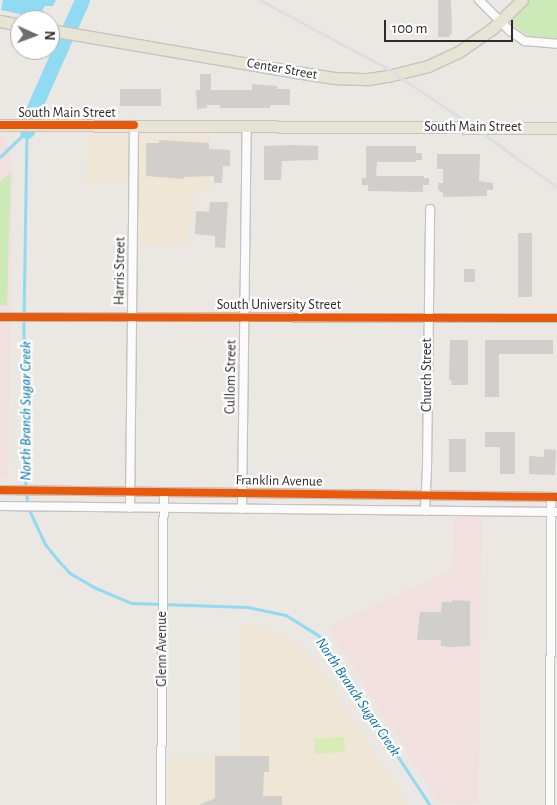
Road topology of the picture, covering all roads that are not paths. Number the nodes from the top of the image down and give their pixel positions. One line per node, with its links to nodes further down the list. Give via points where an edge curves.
1 (479, 0): 3 (street)
2 (522, 0): 3 (main road, Center Street)
3 (501, 20): 4 (main road, Center Street, via 480,38 443,59 405,72 368,79 333,78); 5 (street, via 525,41)
4 (60, 32)
5 (557, 44)
6 (0, 125): 7 (main road, South Main Street)
7 (134, 125): 8 (main road, South Main Street); 12 (street, Harris Street)
8 (246, 126): 9 (main road, South Main Street); 14 (street, Cullom Street)
9 (557, 128)
10 (430, 209): 13 (street, Church Street)
11 (0, 317): 12 (street, South University Street)
12 (132, 317): 14 (street, South University Street); 17 (street, Harris Street)
13 (427, 317): 14 (street, South University Street); 15 (street, South University Street); 20 (street, Church Street)
14 (244, 318): 19 (street, Cullom Street)
15 (557, 318)
16 (0, 490): 17 (street, Franklin Avenue)
17 (130, 492): 18 (street, Franklin Avenue); 23 (street, Harris Street)
18 (164, 492): 19 (street, Franklin Avenue); 24 (street, Glenn Avenue)
19 (242, 492): 20 (street, Franklin Avenue); 25 (street, Cullom Street)
20 (426, 495): 21 (street, Franklin Avenue); 26 (street, Church Street)
21 (554, 496): 27 (street)
22 (0, 506): 23 (street, Franklin Avenue)
23 (130, 508): 24 (street, Franklin Avenue)
24 (163, 508): 25 (street, Franklin Avenue); 28 (street, Glenn Avenue)
25 (242, 509): 26 (street, Franklin Avenue)
26 (425, 511): 27 (street, Franklin Avenue)
27 (554, 512): 29 (street)
28 (161, 805)
29 (550, 805)

